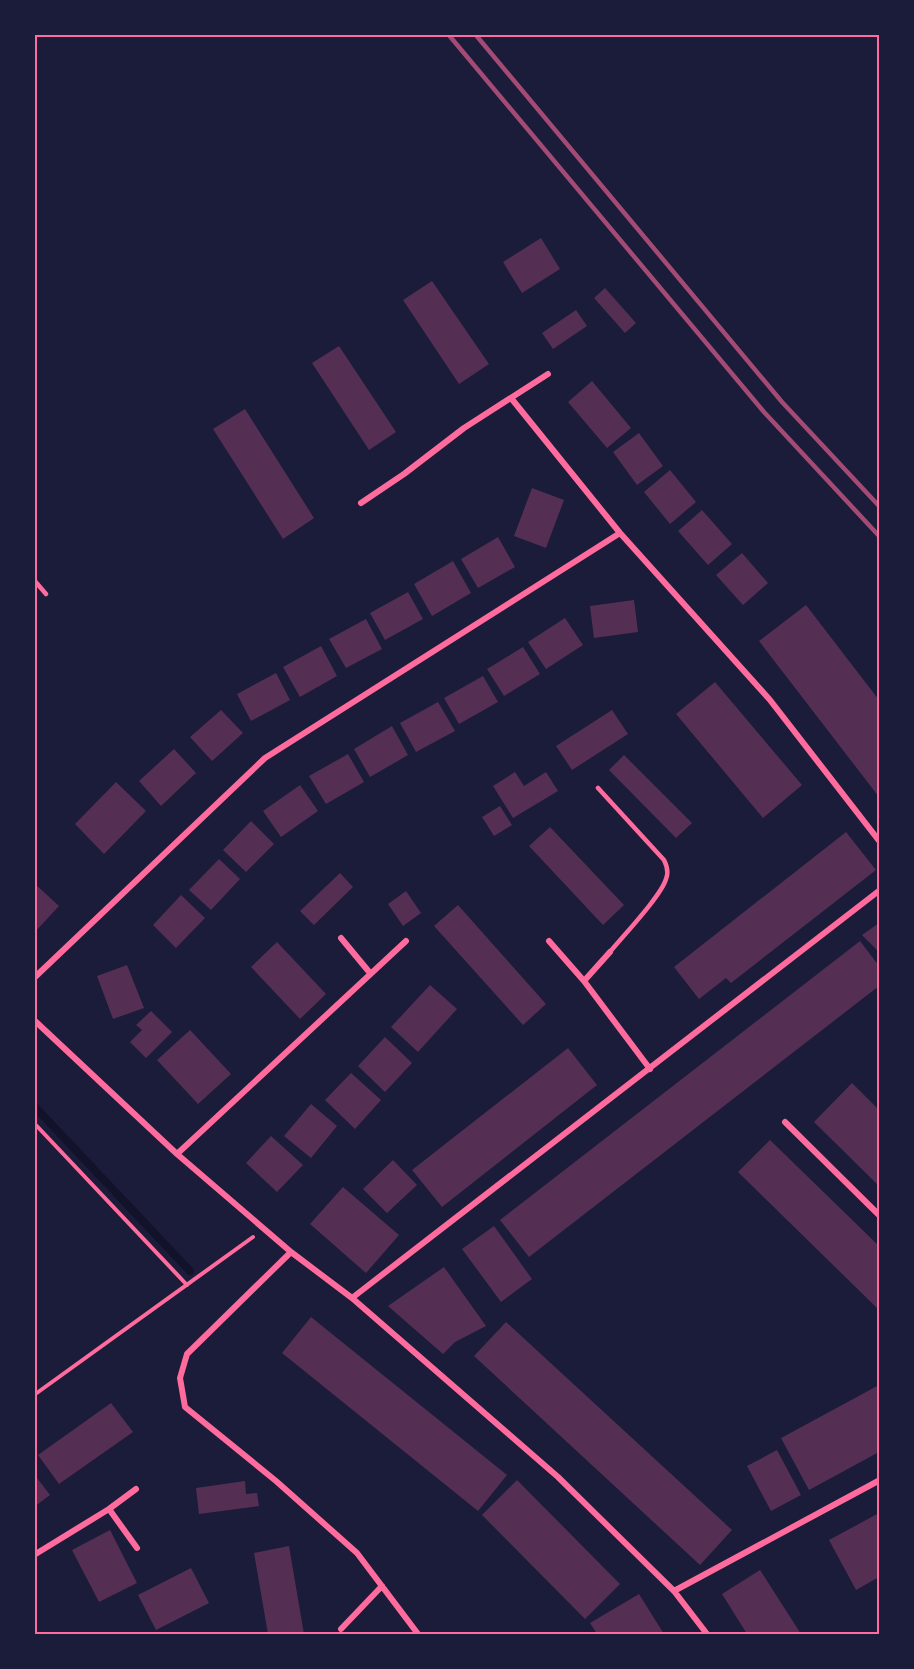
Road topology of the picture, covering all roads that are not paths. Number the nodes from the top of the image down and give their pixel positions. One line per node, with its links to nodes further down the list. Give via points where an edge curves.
1 (548, 374): 2 (street)
2 (511, 398): 3 (street); 4 (street)
3 (361, 503)
4 (620, 533): 8 (street, via 770,700); 15 (street, via 265,759)
5 (34, 580): 6 (lane)
6 (46, 594)
7 (598, 788): 13 (lane, via 668,869 658,892)
8 (879, 842)
9 (879, 890): 18 (street)
10 (341, 938): 14 (street)
11 (406, 941): 14 (street)
12 (549, 941): 16 (street)
13 (610, 952): 16 (street)
14 (370, 973): 20 (street)
15 (34, 978)
16 (584, 981): 18 (street)
17 (34, 1020): 20 (street)
18 (650, 1069): 23 (street)
19 (785, 1122): 21 (street)
20 (177, 1154): 22 (street)
21 (879, 1216)
22 (291, 1252): 23 (street); 29 (street, via 187,1354 180,1378 185,1407 357,1553)
23 (352, 1298): 30 (street, via 558,1477)
24 (879, 1480): 30 (street)
25 (136, 1489): 26 (street)
26 (109, 1509): 27 (street); 28 (street)
27 (137, 1548)
28 (34, 1555)
29 (382, 1586): 31 (street); 32 (street)
30 (674, 1591): 33 (street)
31 (341, 1629)
32 (417, 1635)
33 (707, 1635)

